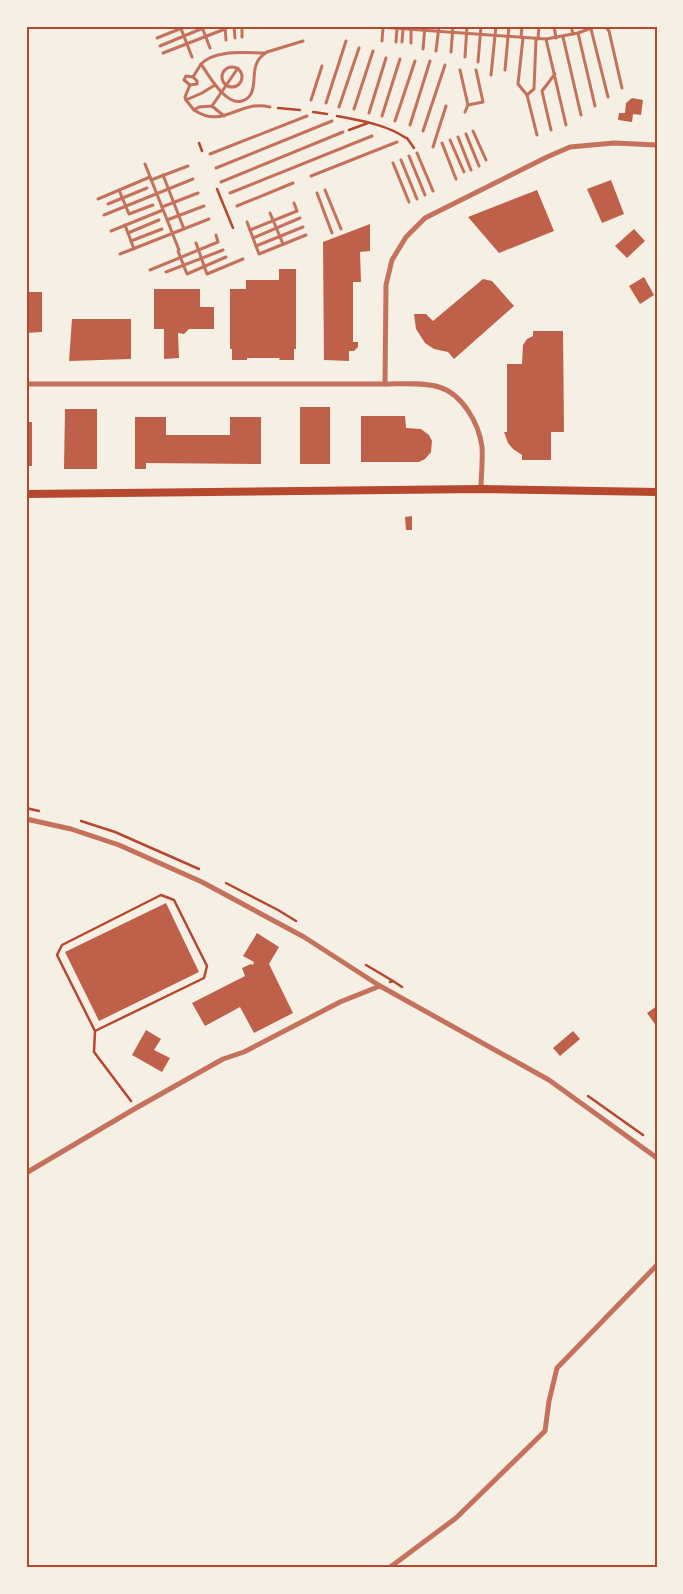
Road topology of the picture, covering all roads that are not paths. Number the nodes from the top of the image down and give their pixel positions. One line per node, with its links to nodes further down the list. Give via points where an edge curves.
1 (187, 26): 19 (lane)
2 (208, 26): 20 (lane)
3 (234, 26): 41 (lane)
4 (242, 26): 38 (lane)
5 (366, 26): 22 (lane)
6 (439, 26): 28 (lane)
7 (452, 26): 29 (lane)
8 (467, 26): 31 (lane)
9 (481, 26): 33 (lane)
10 (496, 26): 36 (lane)
11 (509, 26): 37 (lane)
12 (522, 26): 42 (lane)
13 (539, 26): 44 (lane)
14 (554, 26): 43 (lane)
15 (571, 26): 32 (lane)
16 (580, 26): 30 (lane)
17 (596, 26): 27 (lane)
18 (605, 26): 83 (lane, via 609,31)
19 (180, 27): 34 (lane); 40 (lane)
20 (202, 27): 34 (lane); 35 (lane)
21 (225, 28): 35 (lane); 46 (lane)
22 (383, 28): 25 (lane); 49 (lane)
23 (411, 28): 24 (lane); 26 (lane); 52 (lane)
24 (424, 28): 28 (lane); 57 (lane)
25 (397, 29): 26 (lane); 50 (lane)
26 (404, 29): 51 (lane)
27 (592, 29): 30 (lane); 86 (lane)
28 (438, 32): 29 (lane); 59 (lane)
29 (452, 32): 31 (lane); 60 (lane)
30 (580, 32): 32 (lane); 93 (lane)
31 (466, 34): 33 (lane); 64 (lane)
32 (573, 34): 39 (lane)
33 (480, 35): 36 (lane); 69 (lane)
34 (184, 36): 53 (lane); 54 (lane)
35 (206, 36): 53 (lane); 55 (lane)
36 (495, 36): 37 (lane); 78 (lane)
37 (508, 36): 42 (lane); 76 (lane)
38 (242, 37)
39 (563, 37): 43 (lane); 100 (lane)
40 (157, 38)
41 (235, 38)
42 (522, 38): 44 (lane); 85 (lane, via 518,84)
43 (556, 38): 45 (lane)
44 (537, 39): 45 (lane); 85 (lane, via 534,89)
45 (546, 39): 77 (lane)
46 (226, 40)
47 (303, 41): 62 (lane)
48 (346, 41): 89 (lane)
49 (382, 41)
50 (396, 42)
51 (402, 42)
52 (410, 43)
53 (187, 44): 61 (lane); 63 (lane)
54 (160, 46)
55 (210, 48)
56 (359, 48): 95 (lane)
57 (423, 49)
58 (373, 51): 96 (lane)
59 (436, 51)
60 (451, 52)
61 (163, 53)
62 (265, 53): 70 (lane, via 212,56); 84 (lane, via 255,68 249,97 234,102)
63 (192, 57)
64 (464, 57)
65 (386, 58): 99 (lane)
66 (400, 59): 103 (lane)
67 (415, 61): 105 (lane)
68 (430, 61): 107 (lane)
69 (478, 62)
70 (202, 64): 79 (lane); 81 (lane)
71 (445, 65): 109 (lane)
72 (322, 66): 88 (lane)
73 (238, 68): 82 (lane); 82 (lane, via 230,67 224,71 222,79); 82 (lane, via 241,82 234,87)
74 (460, 70): 90 (lane)
75 (476, 70): 90 (lane, via 483,102)
76 (505, 70)
77 (554, 74): 106 (lane); 108 (lane, via 542,91)
78 (491, 75)
79 (193, 77): 80 (lane, via 197,84); 80 (lane, via 184,78)
80 (190, 85): 87 (lane)
81 (215, 85): 84 (lane); 87 (lane)
82 (226, 85): 84 (lane)
83 (622, 88)
84 (223, 93): 91 (lane)
85 (527, 95): 113 (lane)
86 (608, 97)
87 (186, 100): 97 (lane)
88 (311, 100)
89 (326, 104)
90 (468, 105): 98 (lane)
91 (212, 106): 97 (lane); 101 (lane)
92 (446, 106): 120 (lane)
93 (595, 106)
94 (270, 107): 101 (lane, via 253,105)
95 (339, 107)
96 (354, 109)
97 (194, 110): 101 (lane, via 211,118)
98 (465, 112)
99 (369, 113)
100 (581, 115)
101 (224, 116)
102 (307, 116): 122 (lane)
103 (382, 116)
104 (332, 121): 130 (lane)
105 (395, 121)
106 (566, 124)
107 (410, 125)
108 (551, 130)
109 (423, 131)
110 (473, 131): 125 (lane)
111 (343, 132): 138 (lane)
112 (466, 134): 129 (lane)
113 (537, 135)
114 (372, 136): 147 (lane)
115 (458, 137): 131 (lane)
116 (450, 140): 132 (lane)
117 (397, 142): 134 (lane)
118 (442, 143): 137 (lane)
119 (657, 145): 203 (street, via 614,143 570,147 424,218 406,237 392,260 386,285)
120 (433, 147)
121 (417, 153): 144 (lane)
122 (210, 154)
123 (409, 156): 149 (lane)
124 (401, 160): 152 (lane)
125 (486, 160)
126 (393, 163): 154 (lane)
127 (145, 164): 135 (lane)
128 (188, 166): 133 (lane)
129 (479, 166)
130 (216, 168)
131 (471, 170)
132 (464, 172)
133 (163, 176): 135 (lane); 141 (lane)
134 (311, 176)
135 (151, 179): 142 (lane); 145 (lane)
136 (193, 179): 141 (lane)
137 (456, 179)
138 (221, 182)
139 (293, 183): 160 (lane)
140 (147, 188): 151 (lane)
141 (168, 189): 145 (lane); 153 (lane)
142 (119, 190): 150 (lane); 151 (lane)
143 (326, 190): 176 (lane)
144 (433, 191)
145 (156, 193): 158 (lane); 161 (lane)
146 (198, 193): 153 (lane)
147 (230, 193)
148 (317, 193): 180 (lane)
149 (425, 195)
150 (98, 198)
151 (123, 198): 156 (lane); 158 (lane)
152 (417, 199)
153 (174, 202): 161 (lane); 164 (lane)
154 (409, 202)
155 (294, 203): 169 (lane, via 297,211)
156 (108, 204)
157 (153, 205): 158 (lane, via 129,214)
158 (126, 206): 163 (lane)
159 (204, 206): 164 (lane)
160 (237, 206)
161 (163, 208): 168 (lane); 171 (lane)
162 (270, 212): 169 (lane)
163 (104, 215)
164 (179, 216): 168 (lane); 175 (lane)
165 (300, 218): 173 (lane)
166 (209, 219): 175 (lane)
167 (159, 220): 179 (lane)
168 (167, 220): 181 (lane)
169 (273, 220): 173 (lane); 177 (lane)
170 (246, 222): 177 (lane)
171 (125, 225): 178 (lane); 179 (lane)
172 (303, 227): 184 (lane)
173 (276, 228): 184 (lane); 185 (lane)
174 (162, 229): 186 (lane)
175 (184, 229): 181 (lane)
176 (341, 229)
177 (250, 230): 185 (lane)
178 (111, 231)
179 (128, 233): 186 (lane)
180 (332, 233)
181 (173, 234): 190 (lane); 194 (lane)
182 (216, 235): 191 (lane, via 218,242)
183 (306, 235): 188 (lane)
184 (280, 236): 188 (lane); 189 (lane)
185 (252, 238): 189 (lane)
186 (131, 241): 190 (lane)
187 (196, 244): 191 (lane)
188 (282, 244): 189 (lane, via 259,254)
189 (256, 246)
190 (134, 249): 193 (lane)
191 (198, 250): 194 (lane); 196 (lane)
192 (223, 250): 196 (lane)
193 (120, 254)
194 (180, 257): 198 (lane); 200 (lane)
195 (226, 257): 199 (lane)
196 (202, 258): 198 (lane); 199 (lane)
197 (243, 259): 199 (lane, via 207,274)
198 (184, 265): 199 (lane, via 187,274); 201 (lane)
199 (205, 266)
200 (150, 270)
201 (166, 272)
202 (26, 384): 203 (street)
203 (385, 384): 204 (street, via 438,386 451,392 464,406 475,423 482,446)
204 (481, 489): 205 (main road); 206 (main road)
205 (657, 492)
206 (26, 494)
207 (26, 819): 208 (street, via 72,829 120,845 202,882 304,937)
208 (380, 986): 209 (street, via 549,1080); 210 (street, via 340,1002 223,1060)
209 (657, 1158)
210 (26, 1174)
211 (657, 1265): 212 (street, via 557,1368 545,1431 456,1518)
212 (389, 1568)

